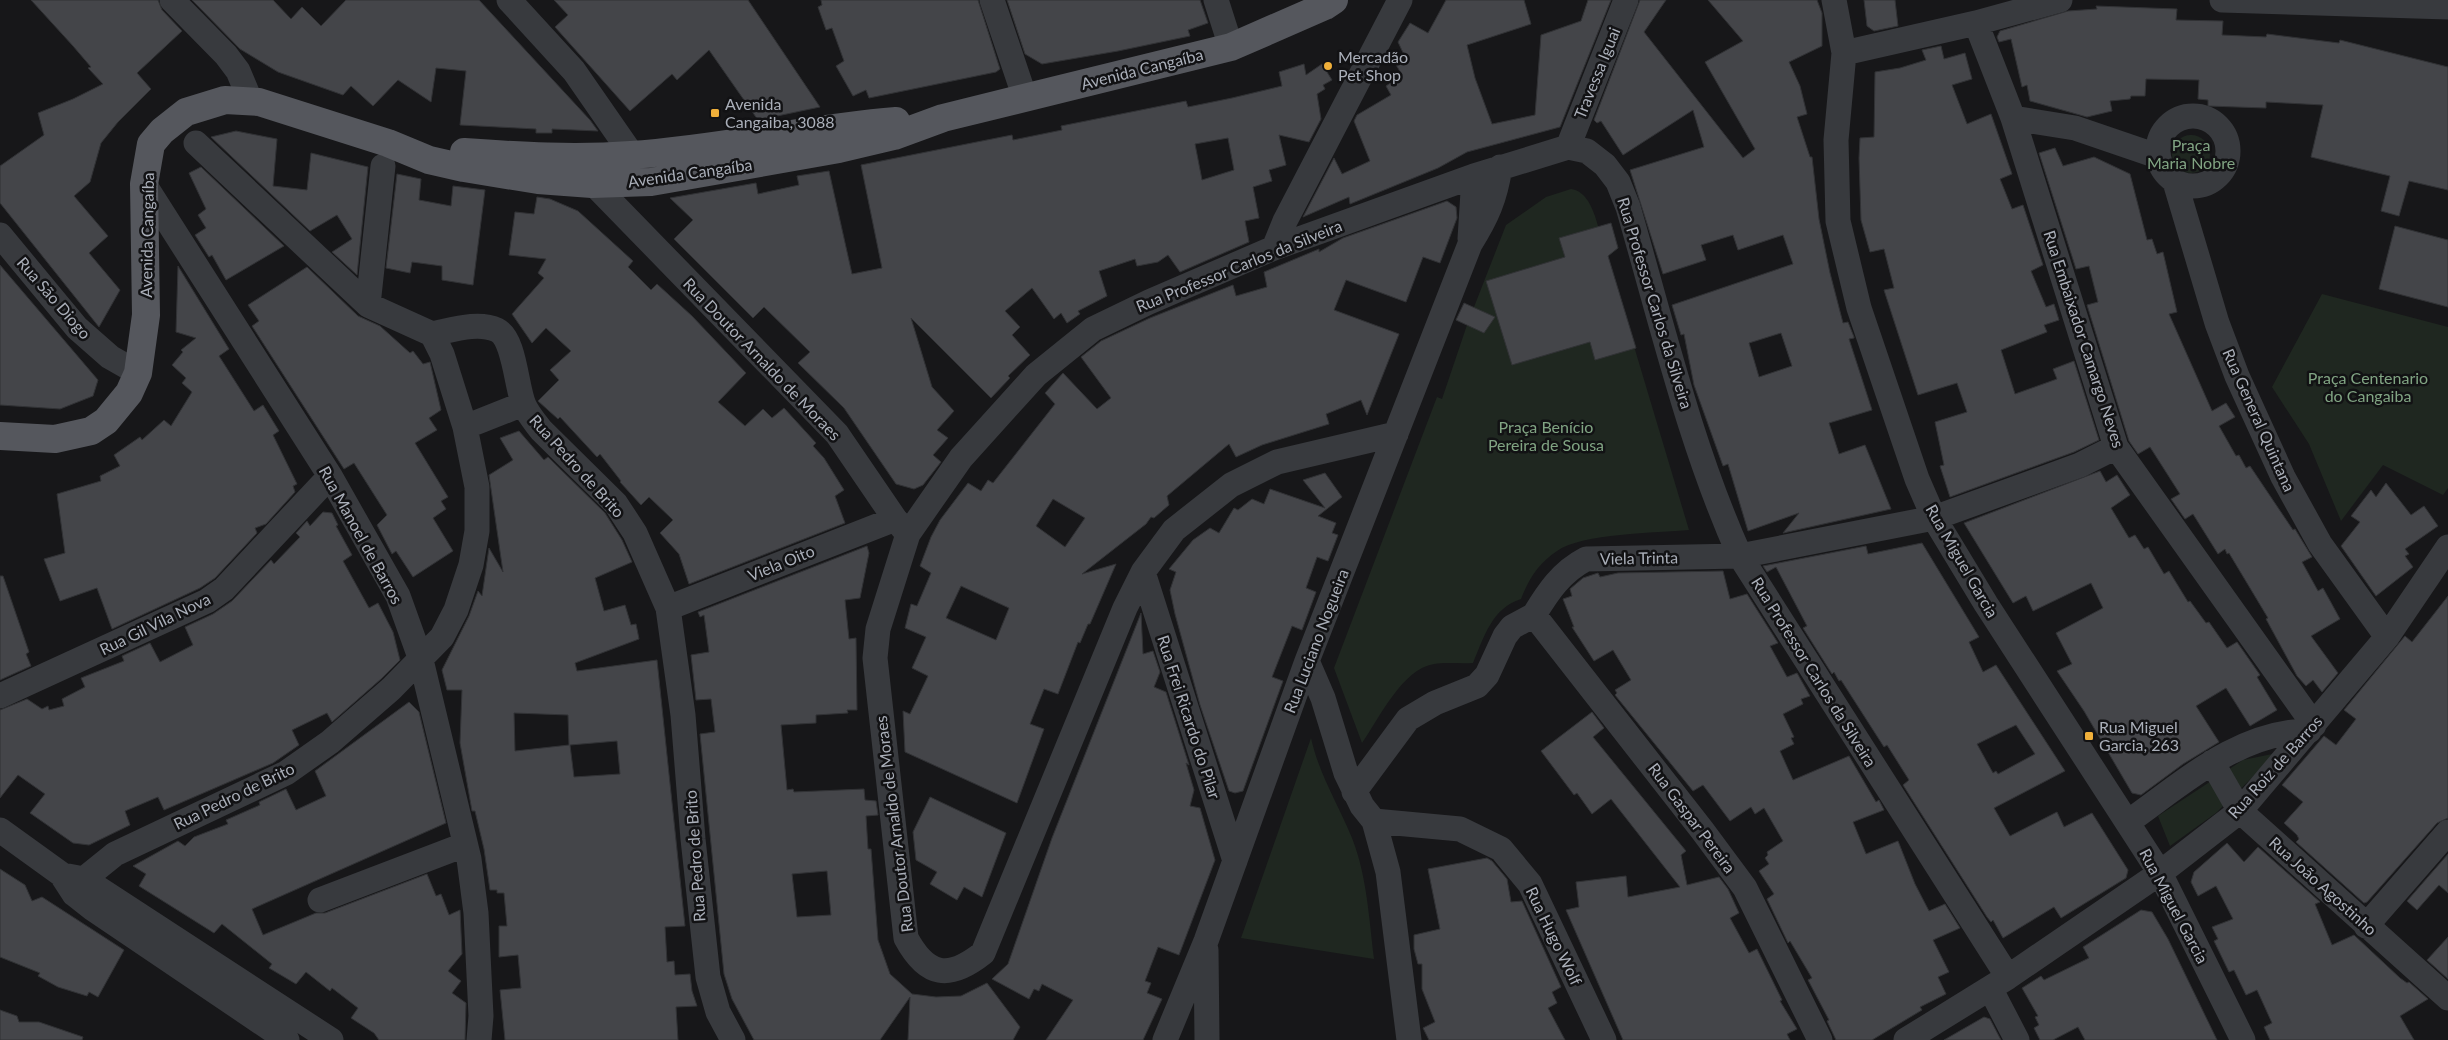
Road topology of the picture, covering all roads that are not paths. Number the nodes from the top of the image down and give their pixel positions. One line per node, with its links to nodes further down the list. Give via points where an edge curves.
1 (172, 0): 16 (street, via 226,55 238,71)
2 (509, 0): 22 (street, via 574,71)
3 (992, 0): 15 (street)
4 (1216, 0): 13 (street)
5 (1334, 0): 13 (main road, Avenida Cangaíba)
6 (1400, 0): 34 (street)
7 (1626, 0): 20 (street, Travessa Iguai)
8 (1834, 0): 14 (street, Rua Miguel Garcia)
9 (2060, 0): 12 (street)
10 (2222, 0): 11 (street)
11 (2447, 5)
12 (1976, 23): 14 (street); 18 (street, Rua Embaixador Camargo Neves)
13 (1232, 47): 15 (main road, Avenida Cangaíba)
14 (1844, 53): 44 (street, Rua Miguel Garcia, via 1836,140 1838,221 1860,308 1917,479)
15 (1025, 98): 17 (main road, Avenida Cangaíba)
16 (252, 102): 21 (main road, Avenida Cangaíba); 30 (main road, Avenida Cangaíba, via 225,100 186,112 174,120 151,144)
17 (943, 118): 22 (main road, Avenida Cangaíba, via 833,126 742,143); 28 (main road, Avenida Cangaíba, via 894,136 839,149)
18 (2013, 118): 23 (street, via 2075,128); 42 (street, Rua Embaixador Camargo Neves)
19 (196, 143): 35 (street)
20 (1568, 147): 26 (street, Rua Professor Carlos da Silveira); 47 (street, Rua Professor Carlos da Silveira, via 1587,151 1605,165 1618,182 1692,428 1722,516)
21 (405, 149): 24 (main road, Avenida Cangaíba); 31 (main road, Avenida Cangaíba, via 429,160 464,168 538,180)
22 (632, 155): 24 (main road, Avenida Cangaíba); 28 (street)
23 (2157, 156): 29 (street, via 2160,166); 29 (street, via 2162,133 2180,118 2203,117 2222,131 2228,154 2219,175 2198,186)
24 (570, 158): 31 (street, Rua Doutor Arnaldo de Moraes)
25 (383, 166): 35 (street)
26 (1500, 167): 27 (street, Rua Professor Carlos da Silveira); 33 (street, Rua Luciano Nogueira, via 1496,196)
27 (1474, 176): 33 (street, Rua Luciano Nogueira); 34 (street, Rua Professor Carlos da Silveira)
28 (651, 182): 31 (main road, Avenida Cangaíba)
29 (2175, 182): 51 (street, Rua General Quintana, via 2217,324 2283,477 2320,544)
30 (144, 184): 37 (main road, Avenida Cangaíba, via 146,315); 43 (street, Rua Manoel de Barros)
31 (592, 184): 45 (street, Rua Doutor Arnaldo de Moraes, via 837,434)
32 (2, 241): 37 (street, Rua São Diogo, via 77,328 110,357)
33 (1470, 244): 40 (street, Rua Luciano Nogueira)
34 (1274, 248): 45 (street, Rua Professor Carlos da Silveira, via 1149,302 1085,335 1036,375)
35 (368, 304): 36 (street)
36 (432, 334): 38 (street, Rua Pedro de Brito, via 471,327 498,331 507,342); 39 (street, Rua Pedro de Brito, via 442,354)
37 (138, 373): 41 (main road, Avenida Cangaíba, via 117,409 91,431 55,438)
38 (524, 404): 39 (street); 49 (street, Rua Pedro de Brito, via 541,430 616,504 635,533)
39 (465, 426): 52 (street, Rua Pedro de Brito, via 477,487 477,531 471,565 456,610 442,638)
40 (1396, 434): 48 (street, Rua Doutor Arnaldo de Moraes, via 1277,462 1231,485 1174,530); 53 (street, Rua Luciano Nogueira)
41 (0, 436)
42 (2116, 447): 44 (street, Viela Trinta, via 2080,465); 55 (street, Rua Embaixador Camargo Neves)
43 (330, 476): 52 (street, Rua Manoel de Barros, via 398,596); 54 (street, Rua Gil Vila Nova, via 224,590 208,601)
44 (1934, 518): 47 (street, Viela Trinta); 60 (street, Rua Miguel Garcia)
45 (901, 526): 48 (street, Rua Doutor Arnaldo de Moraes, via 875,658 906,938 915,955 931,967 949,972 966,966 983,953 1125,608); 49 (street, Viela Oito)
46 (2448, 547): 51 (street, Rua Roiz de Barros)
47 (1740, 556): 50 (street, Viela Trinta, via 1586,559 1571,566 1555,582); 70 (street, Rua Professor Carlos da Silveira)
48 (1143, 572): 64 (street, Rua Frei Ricardo do Pilar)
49 (668, 608): 76 (street, Rua Pedro de Brito, via 683,715 708,977 718,1012)
50 (1534, 615): 57 (street, via 1512,627 1487,675 1477,686 1408,719); 81 (street, Rua Gaspar Pereira, via 1745,888)
51 (2387, 637): 55 (street, Rua Roiz de Barros)
52 (421, 660): 63 (street, Rua Manoel de Barros); 66 (street, Rua Pedro de Brito, via 330,742 286,773 115,854)
53 (1308, 661): 57 (street, via 1323,698 1338,754); 64 (street, Rua Luciano Nogueira)
54 (0, 696)
55 (2311, 728): 56 (street, via 2278,733 2249,743); 58 (street, Rua Roiz de Barros)
56 (2212, 762): 58 (street, Rua João Agostinho); 60 (street)
57 (1354, 792): 59 (street)
58 (2240, 811): 65 (street, Rua Roiz de Barros); 68 (street, Rua João Agostinho)
59 (1374, 821): 79 (street, via 1388,872); 80 (street, Rua Hugo Wolf, via 1460,829 1501,849 1530,884)
60 (2128, 822): 65 (street, Rua Miguel Garcia)
61 (0, 830): 66 (street)
62 (2448, 832): 68 (street)
63 (464, 845): 67 (street); 72 (street, Rua Manoel de Barros, via 476,913)
64 (1235, 861): 69 (street, Rua Luciano Nogueira)
65 (2160, 873): 70 (street, Rua Roiz de Barros); 84 (street, Rua Miguel Garcia)
66 (73, 882): 73 (street); 74 (street)
67 (320, 900)
68 (2366, 926): 71 (street, Rua João Agostinho)
69 (1206, 941): 77 (street, Rua Luciano Nogueira); 78 (street)
70 (1999, 983): 82 (street, Rua Roiz de Barros); 83 (street, Rua Professor Carlos da Silveira)
71 (2448, 998)
72 (480, 1028): 75 (street, Rua Manoel de Barros)
73 (287, 1040)
74 (331, 1040)
75 (465, 1040)
76 (733, 1040)
77 (1165, 1040)
78 (1207, 1040)
79 (1409, 1040)
80 (1604, 1040)
81 (1820, 1040)
82 (1906, 1040)
83 (2017, 1040)
84 (2243, 1040)

